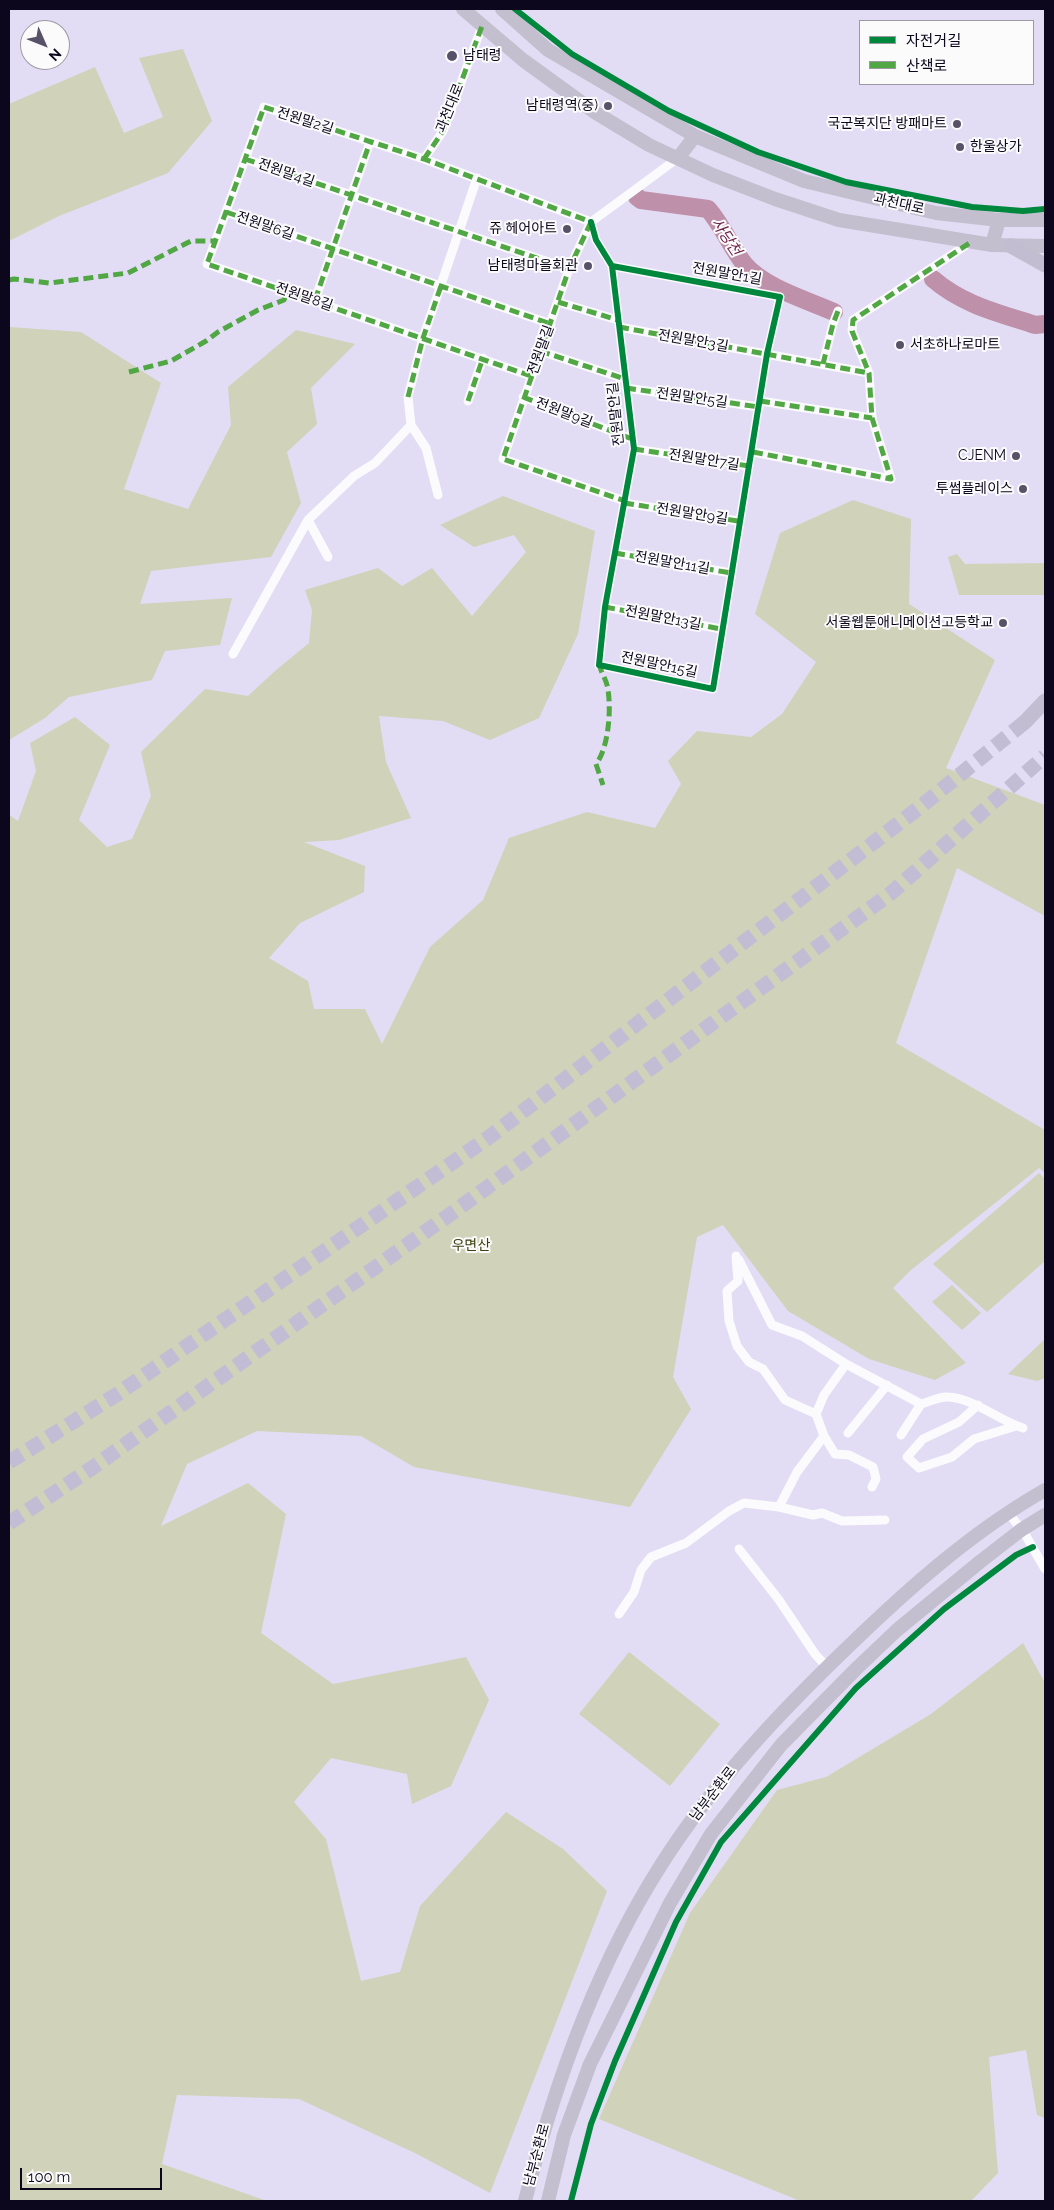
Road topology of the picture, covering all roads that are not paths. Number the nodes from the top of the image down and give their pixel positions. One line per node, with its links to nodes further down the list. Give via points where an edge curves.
1 (463, 9): 3 (main road, 과천대로)
2 (502, 9): 4 (main road, 과천대로, via 548,50)
3 (482, 26): 6 (main road, 과천대로, via 596,113 649,145); 8 (street, 과천대로, via 443,131)
4 (695, 136): 6 (main road); 12 (main road, 과천대로, via 804,181 936,213)
5 (370, 142): 7 (street, 전원말2길, via 264,107); 8 (street, 전원말2길); 10 (street)
6 (678, 158): 14 (street, 전원말길); 17 (main road, 과천대로, via 766,196 839,220)
7 (245, 159): 10 (street, 전원말4길); 11 (street, 전원말4길)
8 (424, 159): 9 (street, 전원말2길)
9 (477, 178): 14 (street, 전원말2길); 15 (street)
10 (352, 196): 15 (street, 전원말4길); 21 (street)
11 (226, 212): 16 (street, 전원말6길); 21 (street, 전원말6길)
12 (998, 220): 13 (main road, 과천대로); 18 (main road)
13 (1045, 220)
14 (591, 222): 23 (street, 전원말안길, via 596,240); 24 (street, 전원말길)
15 (459, 232): 24 (street, 전원말4길); 25 (street)
16 (214, 241): 26 (street, 전원말8길, via 207,264)
17 (970, 242): 18 (main road, 과천대로); 36 (street, via 853,320 852,331)
18 (992, 245): 19 (main road, 과천대로)
19 (1012, 246): 20 (main road, 과천대로); 22 (highway)
20 (1045, 246)
21 (333, 250): 25 (street, 전원말6길); 26 (street)
22 (1045, 265)
23 (612, 266): 29 (street, 전원말안길); 33 (street, 전원말안1길, via 780,296)
24 (570, 269): 27 (street, 전원말길)
25 (441, 286): 30 (street, 전원말6길); 31 (street)
26 (315, 300): 31 (street, 전원말8길)
27 (558, 302): 29 (street, 전원말안3길); 30 (street, 전원말길)
28 (838, 311): 35 (street)
29 (618, 323): 33 (street, 전원말안3길); 38 (street, 전원말안길)
30 (551, 324): 32 (street, 전원말길)
31 (423, 338): 34 (street, 전원말8길); 43 (street, via 408,397)
32 (540, 351): 37 (street, 전원말길); 38 (street, 전원말안5길)
33 (767, 354): 35 (street, 전원말안3길); 41 (street)
34 (483, 358): 37 (street, 전원말8길); 40 (street)
35 (823, 364): 36 (street, 전원말안3길)
36 (869, 373): 42 (street)
37 (531, 376): 39 (street, 전원말길)
38 (626, 383): 41 (street, 전원말안5길); 44 (street, 전원말안길)
39 (523, 397): 44 (street, 전원말9길); 49 (street, 전원말길, via 503,459)
40 (468, 401)
41 (759, 404): 42 (street, 전원말안5길); 46 (street)
42 (872, 418): 46 (street, 전원말안7길, via 891,479)
43 (411, 425): 48 (street, via 426,448); 50 (street, via 375,463 354,476)
44 (632, 439): 45 (street, 전원말안길)
45 (634, 449): 47 (street, 전원말안7길); 49 (street, 전원말안길)
46 (752, 452): 47 (street)
47 (749, 466): 51 (street, 전원말안7길)
48 (438, 494)
49 (625, 502): 51 (street, 전원말안9길); 52 (street, 전원말안길)
50 (308, 520): 53 (street); 57 (street)
51 (738, 521): 54 (street, 전원말안9길)
52 (615, 553): 54 (street, 전원말안11길); 55 (street, 전원말안길)
53 (328, 556)
54 (731, 572): 56 (street)
55 (606, 607): 56 (street, 전원말안13길); 58 (street, 전원말안길)
56 (722, 629): 58 (street, 전원말안15길, via 713,689)
57 (233, 654)
58 (599, 665)
59 (1045, 702): 60 (highway)
60 (1025, 722)
61 (846, 1364): 62 (street); 65 (street, via 824,1395); 65 (street, via 802,1336 772,1325 736,1256 738,1281 727,1291 729,1321 737,1346 749,1362 763,1369 785,1400)
62 (887, 1385): 63 (street); 66 (street)
63 (921, 1404): 64 (street, via 947,1396); 67 (street)
64 (978, 1405): 64 (street, via 1020,1427 974,1439 952,1456 919,1468 907,1457 923,1439 959,1422)
65 (816, 1414): 68 (street)
66 (848, 1433)
67 (901, 1435)
68 (824, 1436): 69 (street, via 835,1454 849,1456 873,1467 876,1479); 71 (street, via 797,1472)
69 (872, 1487)
70 (1045, 1490): 72 (main road, 남부순환로)
71 (778, 1508): 74 (street, via 813,1515 822,1513 842,1521); 78 (street, via 744,1503 686,1543 651,1557)
72 (1008, 1512): 75 (street); 79 (main road, 남부순환로, via 890,1607)
73 (1045, 1515): 75 (main road, 남부순환로)
74 (886, 1520)
75 (1022, 1530): 77 (street); 81 (main road, 남부순환로, via 897,1630 857,1668 781,1745 711,1834 670,1903 590,2064 564,2135)
76 (739, 1549): 79 (street)
77 (1045, 1569)
78 (619, 1614)
79 (827, 1667): 80 (main road, 남부순환로, via 712,1794 661,1864 631,1915 568,2059 549,2111)
80 (525, 2201)
81 (548, 2201)

